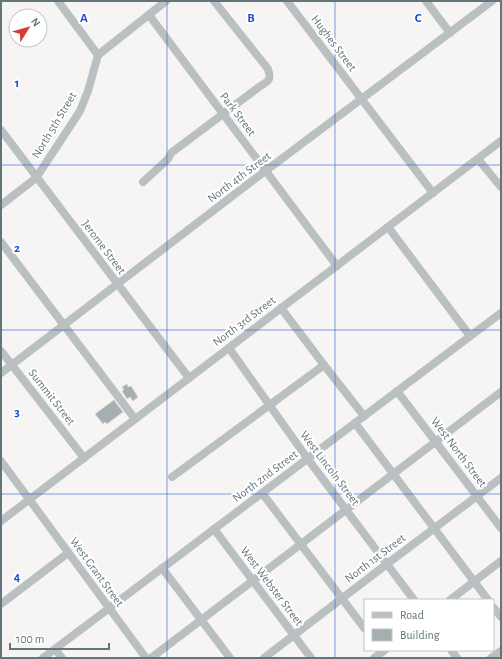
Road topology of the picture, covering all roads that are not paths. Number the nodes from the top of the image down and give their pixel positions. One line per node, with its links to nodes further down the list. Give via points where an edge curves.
1 (58, 1): 9 (street)
2 (166, 1): 7 (street)
3 (214, 1): 11 (street, via 268,69 270,76 268,81)
4 (287, 1): 10 (street, Hughes Street)
5 (426, 1): 8 (street)
6 (492, 1): 8 (street, North 4th Street)
7 (149, 15): 9 (street); 11 (street, Park Street)
8 (450, 33): 10 (street, North 4th Street)
9 (98, 55): 16 (street, North 5th Street, via 80,110)
10 (362, 100): 15 (street, North 4th Street); 19 (street, Hughes Street)
11 (223, 114): 15 (street, Park Street); 17 (street, via 171,153 168,159)
12 (1, 130): 16 (street, Jerome Street)
13 (501, 141): 14 (street, North 3rd Street)
14 (478, 159): 18 (street); 19 (street, North 3rd Street)
15 (266, 171): 23 (street, Park Street); 24 (street, North 4th Street)
16 (36, 178): 20 (street, North 5th Street); 24 (street, Jerome Street)
17 (143, 182)
18 (501, 187)
19 (433, 193): 21 (street, North 3rd Street)
20 (1, 205)
21 (388, 227): 23 (street, North 3rd Street); 28 (street)
22 (1, 242): 27 (street)
23 (337, 266): 25 (street, North 3rd Street)
24 (117, 284): 27 (street, North 4th Street); 34 (street, Jerome Street)
25 (281, 308): 29 (street, North 3rd Street); 32 (street)
26 (501, 313): 28 (street, North 2nd Street)
27 (64, 325): 31 (street, North 4th Street); 39 (street)
28 (470, 336): 35 (street, North 2nd Street)
29 (229, 348): 34 (street, North 3rd Street); 37 (street, West Lincoln Street)
30 (1, 351): 31 (street, Summit Street)
31 (12, 365): 33 (street, North 4th Street); 42 (street, Summit Street)
32 (324, 365): 37 (street); 38 (street)
33 (1, 373)
34 (189, 378): 39 (street, North 3rd Street)
35 (397, 391): 38 (street, North 2nd Street); 41 (street, West North Street)
36 (501, 392): 41 (street)
37 (269, 404): 43 (street, West Lincoln Street); 46 (street)
38 (364, 416): 40 (street, North 2nd Street)
39 (135, 419): 42 (street, North 3rd Street)
40 (355, 423): 43 (street, North 2nd Street); 45 (street)
41 (436, 442): 45 (street); 49 (street, West North Street)
42 (84, 458): 50 (street, North 3rd Street)
43 (308, 458): 48 (street, North 2nd Street); 51 (street, West Lincoln Street)
44 (1, 461): 50 (street, West Grant Street)
45 (394, 474): 51 (street); 53 (street)
46 (172, 477)
47 (501, 478): 49 (street, North 1st Street)
48 (262, 492): 55 (street, North 2nd Street); 56 (street)
49 (477, 497): 53 (street, North 1st Street); 54 (street, West North Street)
50 (29, 499): 52 (street, North 3rd Street); 57 (street, West Grant Street)
51 (346, 510): 56 (street); 59 (street, West Lincoln Street)
52 (1, 521)
53 (434, 528): 59 (street, North 1st Street); 62 (street)
54 (501, 528)
55 (214, 529): 60 (street, North 2nd Street); 61 (street, West Webster Street)
56 (301, 544): 61 (street); 63 (street)
57 (68, 553): 67 (street); 68 (street, West Grant Street)
58 (501, 561): 62 (street)
59 (387, 564): 63 (street, North 1st Street); 64 (street, West Lincoln Street)
60 (162, 568): 68 (street, North 2nd Street); 71 (street)
61 (253, 580): 71 (street); 73 (street, West Webster Street)
62 (474, 582): 65 (street); 66 (street)
63 (342, 598): 72 (street); 73 (street, North 1st Street)
64 (413, 599)
65 (451, 599)
66 (487, 599)
67 (1, 604)
68 (109, 608): 74 (street, North 2nd Street); 79 (street, West Grant Street)
69 (494, 608): 70 (street)
70 (501, 618)
71 (201, 620): 80 (street); 81 (street)
72 (364, 628)
73 (294, 635): 82 (street, North 1st Street); 83 (street, West Webster Street)
74 (55, 649): 77 (street, North 2nd Street); 78 (street)
75 (501, 650): 85 (street)
76 (384, 652): 84 (street)
77 (43, 658)
78 (62, 658)
79 (146, 658)
80 (150, 658)
81 (230, 658)
82 (264, 658)
83 (311, 658)
84 (374, 658)
85 (491, 658)

